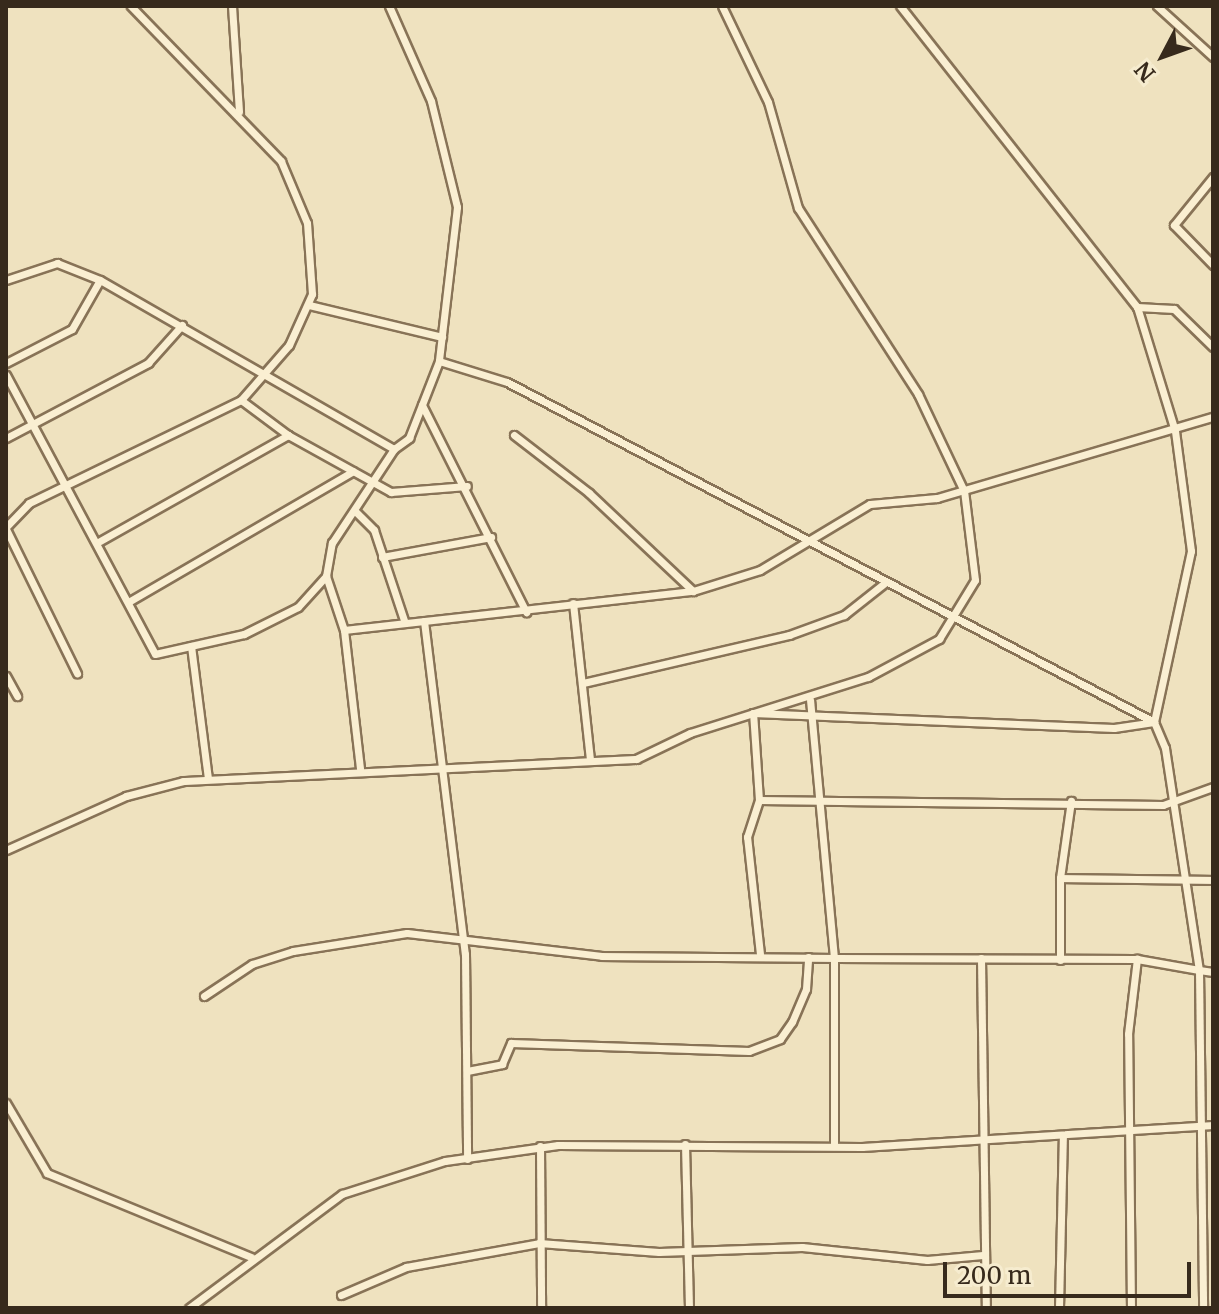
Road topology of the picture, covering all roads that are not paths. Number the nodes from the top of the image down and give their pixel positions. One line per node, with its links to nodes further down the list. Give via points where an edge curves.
1 (131, 6): 8 (street)
2 (232, 6): 8 (street)
3 (389, 6): 16 (street, via 431,101 457,207)
4 (722, 6): 35 (street, via 768,102 798,208 918,394)
5 (900, 6): 14 (street)
6 (1157, 6): 7 (street)
7 (1213, 57)
8 (239, 112): 13 (street, via 281,161 301,204 312,250)
9 (1213, 177): 10 (street, via 1174,225)
10 (1213, 265)
11 (6, 280): 12 (street, via 57,263)
12 (100, 280): 15 (street); 19 (street, via 72,329)
13 (309, 305): 16 (street); 20 (street)
14 (1137, 307): 17 (street, via 1174,309); 26 (street)
15 (182, 325): 20 (street); 25 (street, via 148,363)
16 (442, 337): 18 (street)
17 (1213, 347)
18 (439, 361): 23 (street); 39 (street, via 507,382)
19 (6, 363)
20 (266, 372): 22 (street); 30 (street)
21 (6, 375): 25 (street)
22 (241, 400): 27 (street); 33 (street)
23 (422, 405): 30 (street, via 409,438); 34 (street)
24 (1213, 417): 26 (street)
25 (28, 426): 29 (street); 33 (street)
26 (1175, 431): 35 (street); 60 (street, via 1191,551)
27 (288, 435): 31 (street); 40 (street)
28 (514, 435): 44 (street, via 589,493)
29 (6, 438)
30 (394, 449): 32 (street)
31 (353, 471): 32 (street); 45 (street)
32 (372, 482): 34 (street, via 391,492); 36 (street)
33 (67, 485): 37 (street, via 29,503); 40 (street)
34 (467, 486): 38 (street)
35 (964, 491): 39 (street, via 870,504); 48 (street, via 975,580)
36 (355, 511): 41 (street, via 374,530); 42 (street, via 332,543)
37 (6, 528): 53 (street)
38 (491, 537): 41 (street); 47 (street)
39 (808, 537): 43 (street); 44 (street, via 760,570)
40 (100, 541): 45 (street)
41 (382, 557): 50 (street)
42 (326, 576): 51 (street); 52 (street, via 298,607 244,634)
43 (886, 582): 48 (street); 55 (street, via 844,615 789,635)
44 (693, 591): 46 (street)
45 (130, 601): 52 (street, via 155,654)
46 (573, 603): 47 (street); 55 (street)
47 (526, 612): 49 (street)
48 (957, 616): 57 (street, via 939,639); 60 (street)
49 (424, 621): 50 (street); 63 (street)
50 (405, 623): 51 (street)
51 (344, 630): 62 (street)
52 (191, 646): 64 (street)
53 (77, 673)
54 (6, 676): 56 (street)
55 (583, 683): 61 (street)
56 (17, 696)
57 (810, 700): 58 (street); 59 (street)
58 (753, 713): 59 (street); 61 (street, via 636,759); 67 (street)
59 (811, 713): 60 (street, via 1114,728); 66 (street)
60 (1154, 722): 69 (street)
61 (590, 759): 63 (street)
62 (360, 769): 63 (street); 64 (street)
63 (441, 770): 74 (street)
64 (208, 778): 70 (street, via 147,788)
65 (1213, 787): 69 (street)
66 (819, 796): 67 (street); 68 (street); 77 (street)
67 (759, 800): 75 (street, via 747,837)
68 (1071, 801): 69 (street); 71 (street)
69 (1173, 802): 73 (street)
70 (6, 850)
71 (1060, 878): 73 (street); 80 (street)
72 (1213, 880): 73 (street)
73 (1189, 884): 81 (street)
74 (463, 942): 75 (street, via 602,956); 83 (street, via 407,933 354,936 252,964); 84 (street)
75 (760, 954): 76 (street)
76 (808, 957): 77 (street); 84 (street, via 806,989 792,1022 780,1039 749,1051 511,1043 502,1064)
77 (834, 958): 78 (street); 92 (street)
78 (981, 958): 80 (street); 88 (street)
79 (1137, 959): 80 (street); 81 (street); 87 (street)
80 (1060, 960)
81 (1199, 970): 82 (street); 86 (street)
82 (1213, 972)
83 (204, 996)
84 (467, 1071): 93 (street)
85 (6, 1103): 97 (street, via 47,1173)
86 (1209, 1126): 87 (street); 105 (street)
87 (1128, 1134): 89 (street); 104 (street)
88 (986, 1135): 89 (street); 92 (street); 96 (street)
89 (1063, 1135): 103 (street)
90 (685, 1144): 91 (street); 92 (street); 95 (street)
91 (540, 1146): 93 (street); 94 (street)
92 (834, 1146)
93 (467, 1159): 97 (street, via 403,1171 342,1194)
94 (539, 1243): 95 (street); 98 (street, via 406,1267); 100 (street)
95 (690, 1250): 96 (street, via 802,1247 927,1260); 101 (street)
96 (983, 1255): 102 (street)
97 (251, 1257): 99 (street)
98 (341, 1295)
99 (189, 1308)
100 (541, 1308)
101 (689, 1308)
102 (986, 1308)
103 (1059, 1308)
104 (1131, 1308)
105 (1203, 1308)

